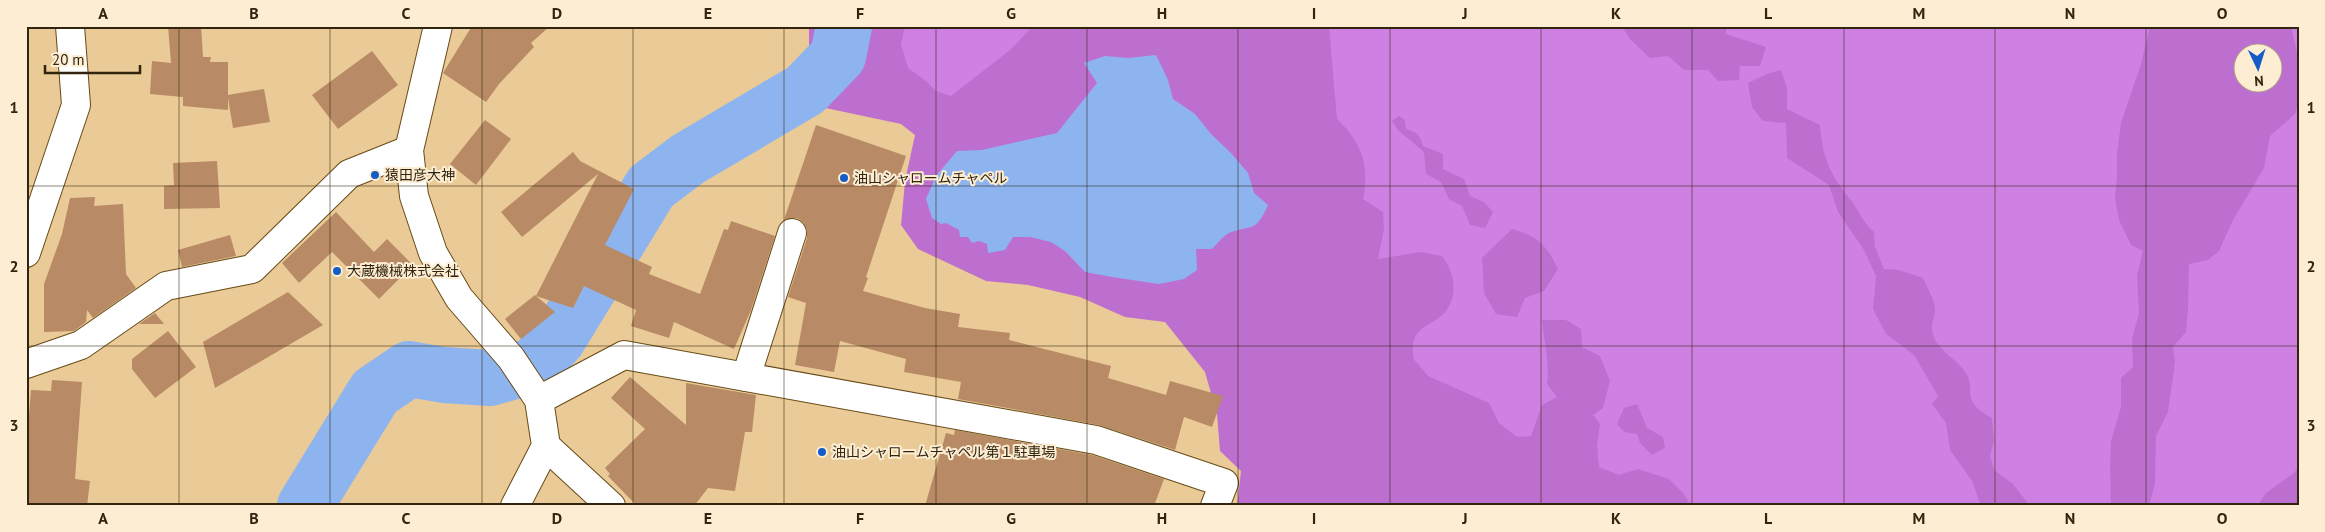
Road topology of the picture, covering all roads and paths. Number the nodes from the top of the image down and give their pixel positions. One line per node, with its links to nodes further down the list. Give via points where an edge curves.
1 (70, 26): 5 (street, via 76,105)
2 (438, 26): 3 (street)
3 (409, 150): 6 (street, via 349,174 252,269 166,286 81,345); 8 (street, via 414,196 433,253 459,298 511,358)
4 (792, 233): 7 (street)
5 (26, 253)
6 (26, 364)
7 (746, 377): 8 (street, via 624,354); 12 (street, via 1096,440 1224,483)
8 (539, 400): 9 (street)
9 (546, 446): 10 (street); 11 (street)
10 (515, 506)
11 (611, 506)
12 (1215, 506)

